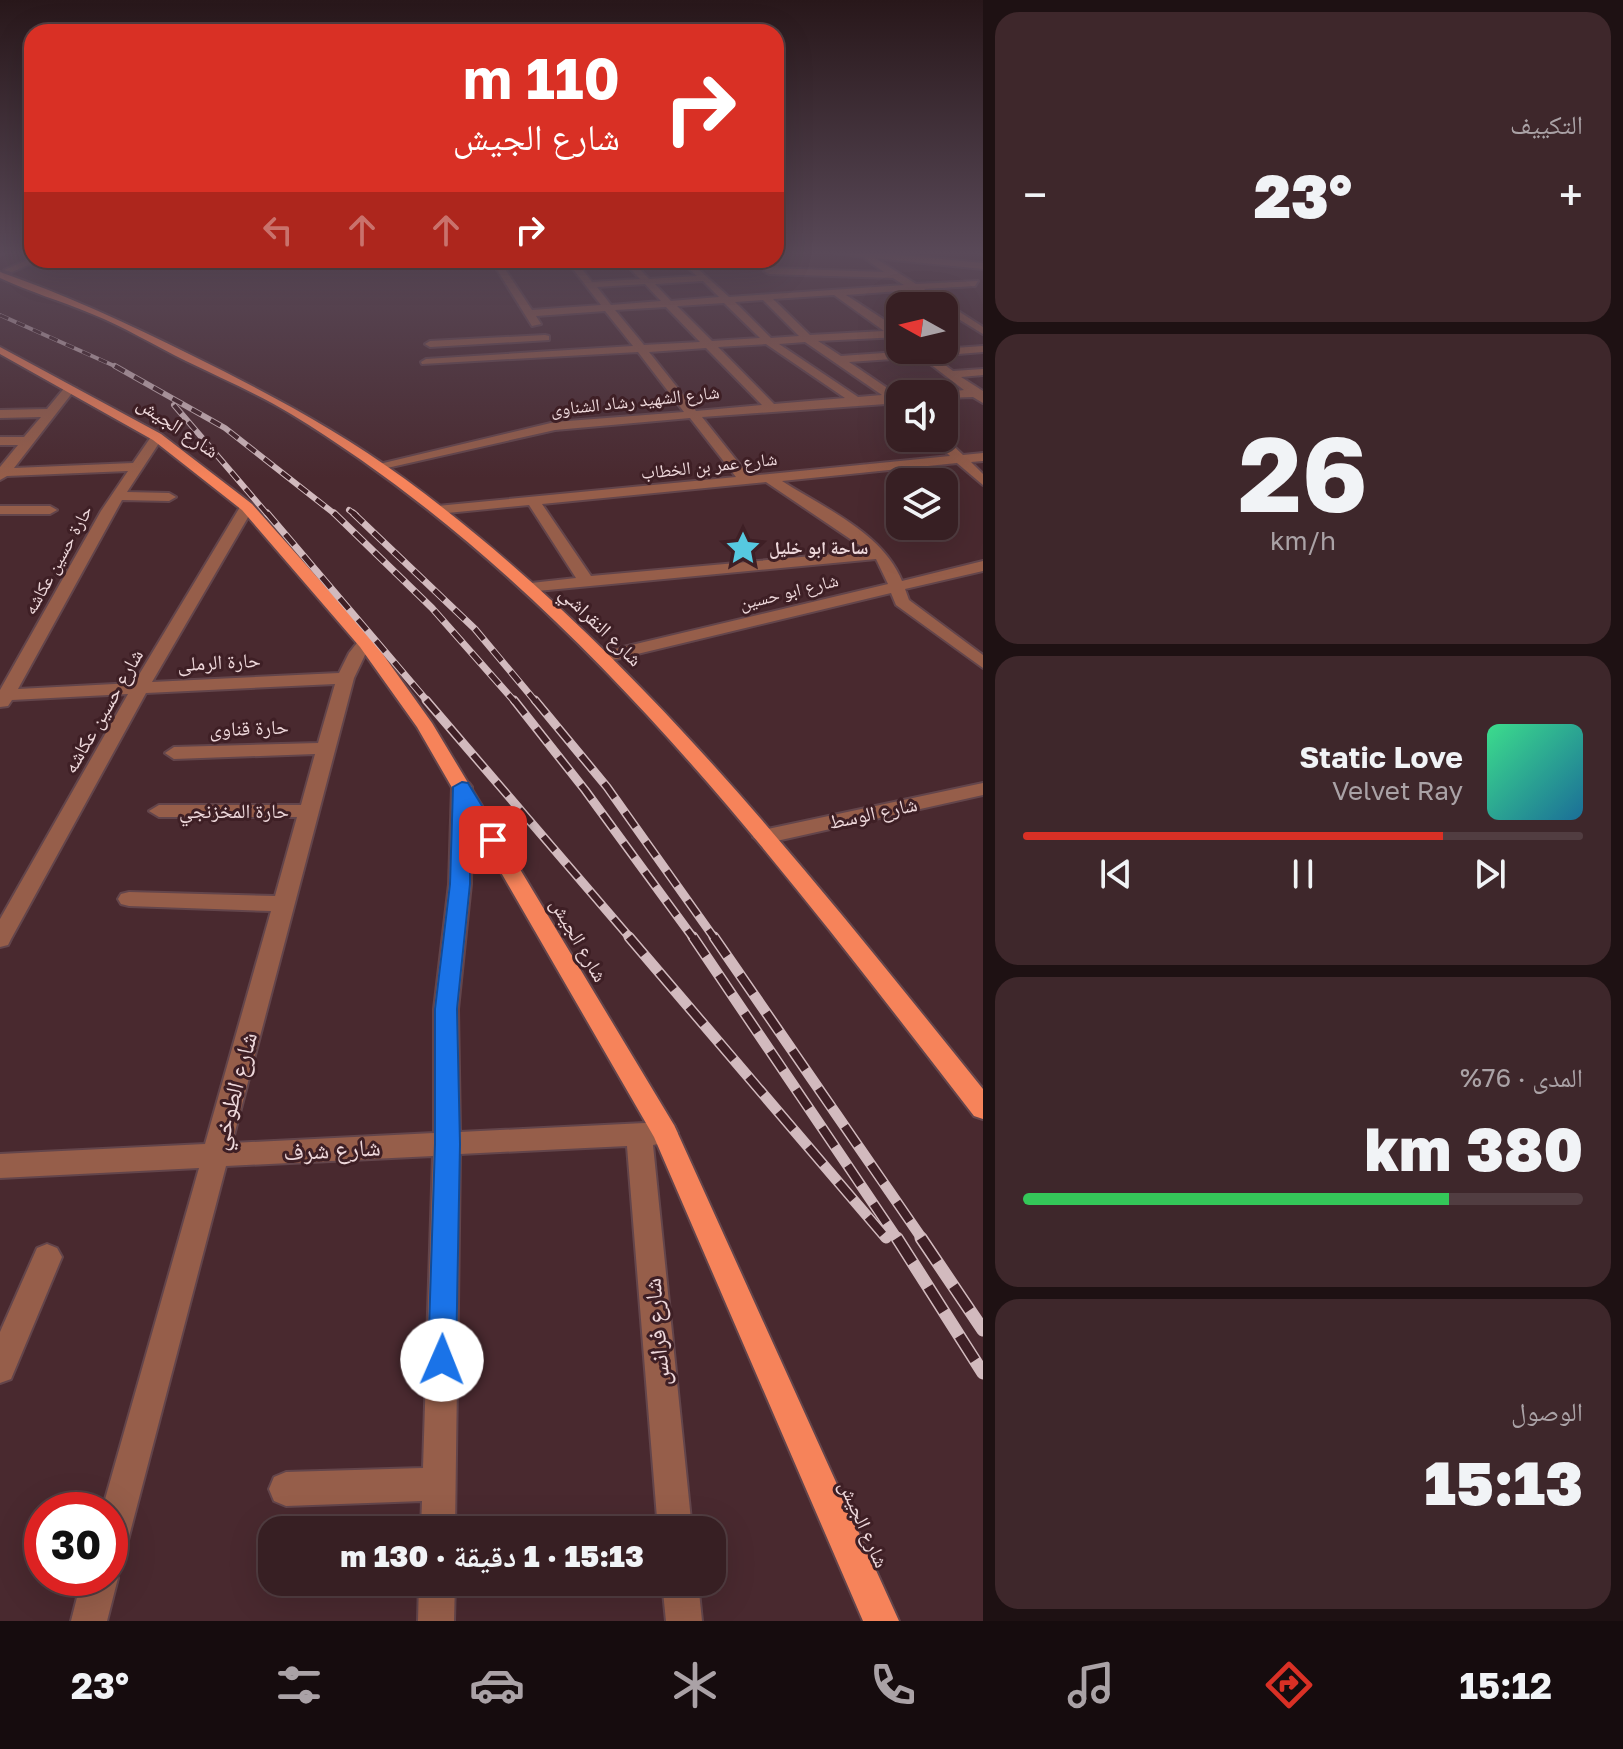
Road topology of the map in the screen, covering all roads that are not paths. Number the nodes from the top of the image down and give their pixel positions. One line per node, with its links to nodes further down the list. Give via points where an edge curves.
1 (121, 327): 40 (main road, شارع النقراشي, via 296,412)
2 (538, 327): 8 (street)
3 (623, 327): 13 (street)
4 (692, 327): 12 (street)
5 (754, 327): 10 (street)
6 (795, 327): 9 (street)
7 (886, 335): 9 (street)
8 (545, 338): 11 (street); 17 (street)
9 (808, 339): 10 (street); 19 (street)
10 (768, 341): 12 (street); 29 (street)
11 (430, 344)
12 (710, 345): 13 (street); 30 (street)
13 (641, 349): 17 (street); 31 (street)
14 (983, 349): 16 (street)
15 (0, 350): 24 (main road, شارع الجيش)
16 (958, 350)
17 (556, 355): 20 (street)
18 (886, 355): 19 (street)
19 (837, 360): 25 (street)
20 (426, 362)
21 (937, 364): 23 (street)
22 (983, 372): 23 (street)
23 (951, 374): 27 (street)
24 (70, 388): 32 (street); 34 (main road, شارع الجيش)
25 (886, 391)
26 (958, 395): 27 (street)
27 (981, 395)
28 (886, 399): 29 (street, شارع الشهيد رشاد الشناوى)
29 (855, 400): 30 (street, شارع الشهيد رشاد الشناوى)
30 (770, 407): 31 (street, شارع الشهيد رشاد الشناوى)
31 (691, 412): 40 (street, شارع الشهيد رشاد الشناوى, via 555,426); 44 (street)
32 (48, 413): 33 (street); 36 (street)
33 (0, 414)
34 (157, 437): 41 (street, حارة حسين عكاشه); 49 (main road, شارع الجيش)
35 (0, 441): 36 (street)
36 (25, 441): 42 (street)
37 (953, 452): 39 (street)
38 (983, 457): 39 (street, شارع عمر بن الخطاب)
39 (960, 458): 43 (street, شارع عمر بن الخطاب); 45 (street)
40 (378, 466): 52 (main road, شارع النقراشي)
41 (138, 467): 42 (street); 46 (street, حارة حسين عكاشه)
42 (1, 473)
43 (769, 478): 44 (street, شارع عمر بن الخطاب); 53 (street)
44 (746, 481): 48 (street, شارع عمر بن الخطاب)
45 (983, 481)
46 (117, 496): 47 (street); 63 (street, حارة حسين عكاشه)
47 (169, 497)
48 (533, 501): 52 (street, شارع عمر بن الخطاب); 55 (street)
49 (247, 507): 58 (main road, شارع الجيش); 62 (street, شارع حسين عكاشه)
50 (0, 510): 51 (street)
51 (50, 510)
52 (437, 510): 57 (main road, شارع النقراشي)
53 (881, 554): 55 (street); 56 (street)
54 (983, 566): 56 (street, شارع ابو حسين)
55 (586, 581): 57 (street)
56 (894, 586): 59 (street, شارع ابو حسين); 60 (street, via 919,617)
57 (527, 587): 59 (main road, شارع النقراشي)
58 (366, 643): 61 (street, شارع الطوخي); 66 (main road, شارع الجيش)
59 (604, 657): 70 (main road, شارع النقراشي)
60 (983, 663)
61 (345, 678): 62 (street, حارة الرملى); 64 (street, شارع الطوخي)
62 (140, 688): 63 (street, حارة الرملى); 73 (street, شارع حسين عكاشه)
63 (2, 699)
64 (326, 748): 65 (street, حارة قناوى); 69 (street, شارع الطوخي)
65 (174, 753)
66 (462, 787): 75 (main road, شارع الجيش); 76 (street, via 460,884 446,1009)
67 (983, 789): 70 (street, شارع الوسط)
68 (159, 811): 69 (street, حارة المخزنجي)
69 (309, 811): 72 (street, شارع الطوخي)
70 (763, 837): 74 (main road, شارع النقراشي)
71 (129, 899): 72 (street)
72 (284, 904): 77 (street, شارع الطوخي)
73 (0, 939)
74 (983, 1108)
75 (652, 1134): 76 (street, شارع شرف); 85 (street, شارع فرانس); 92 (main road, شارع الجيش)
76 (447, 1144): 77 (street, شارع شرف); 81 (street)
77 (217, 1156): 78 (street, شارع شرف); 83 (street, شارع الطوخي)
78 (0, 1166)
79 (47, 1257): 80 (street)
80 (0, 1368)
81 (439, 1484): 82 (street); 84 (street)
82 (286, 1489)
83 (124, 1492)
84 (438, 1516)
85 (674, 1516)
86 (95, 1596): 89 (street)
87 (437, 1596): 90 (street)
88 (681, 1596): 91 (street)
89 (89, 1621)
90 (436, 1621)
91 (684, 1621)
92 (881, 1621)

